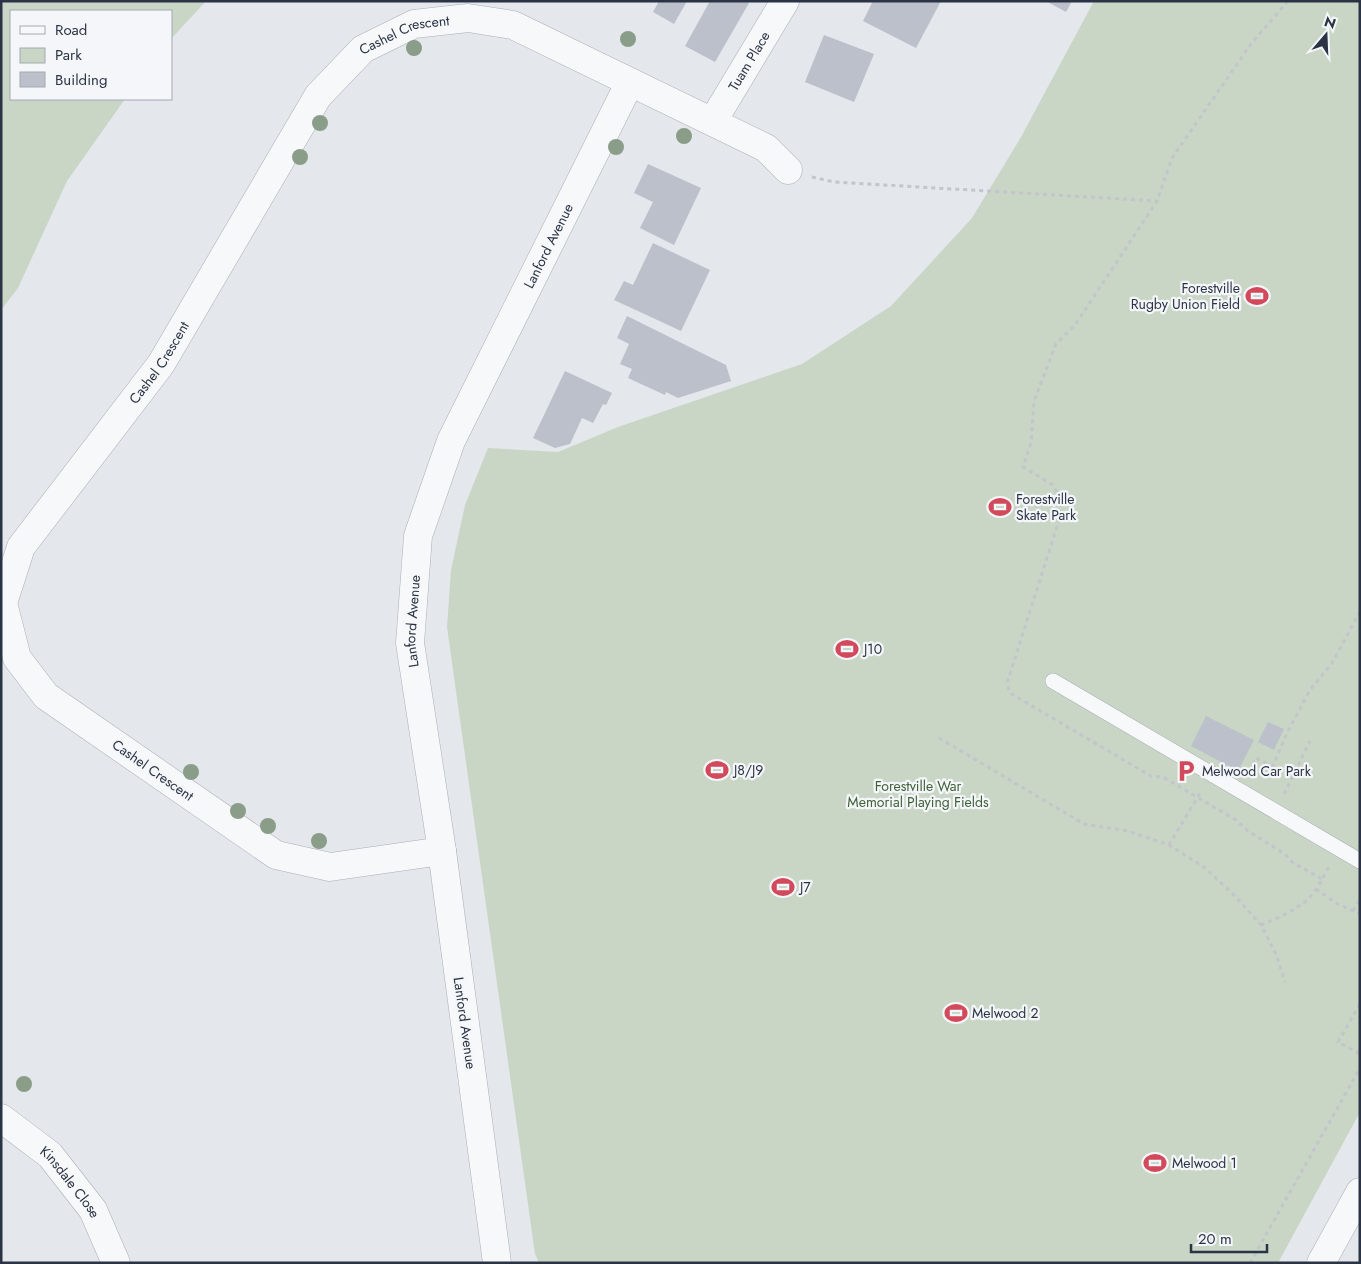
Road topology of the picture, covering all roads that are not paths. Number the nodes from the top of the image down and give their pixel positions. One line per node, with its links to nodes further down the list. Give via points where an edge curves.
1 (785, 1): 3 (street, Tuam Place)
2 (630, 82): 3 (street, Cashel Crescent); 6 (street, Lanford Avenue, via 451,441 418,536 410,643); 6 (street, Cashel Crescent, via 513,25 468,18 414,24 363,49 318,96 161,364 21,547 3,603 16,658 46,696 276,855 330,867)
3 (713, 122): 4 (street, Cashel Crescent, via 766,148)
4 (788, 170)
5 (1053, 681): 7 (lane)
6 (442, 851): 11 (street, Lanford Avenue)
7 (1360, 861)
8 (1, 1118): 10 (street, Kinsdale Close, via 50,1155 93,1210)
9 (1360, 1192): 12 (street)
10 (116, 1263)
11 (497, 1263)
12 (1321, 1263)

